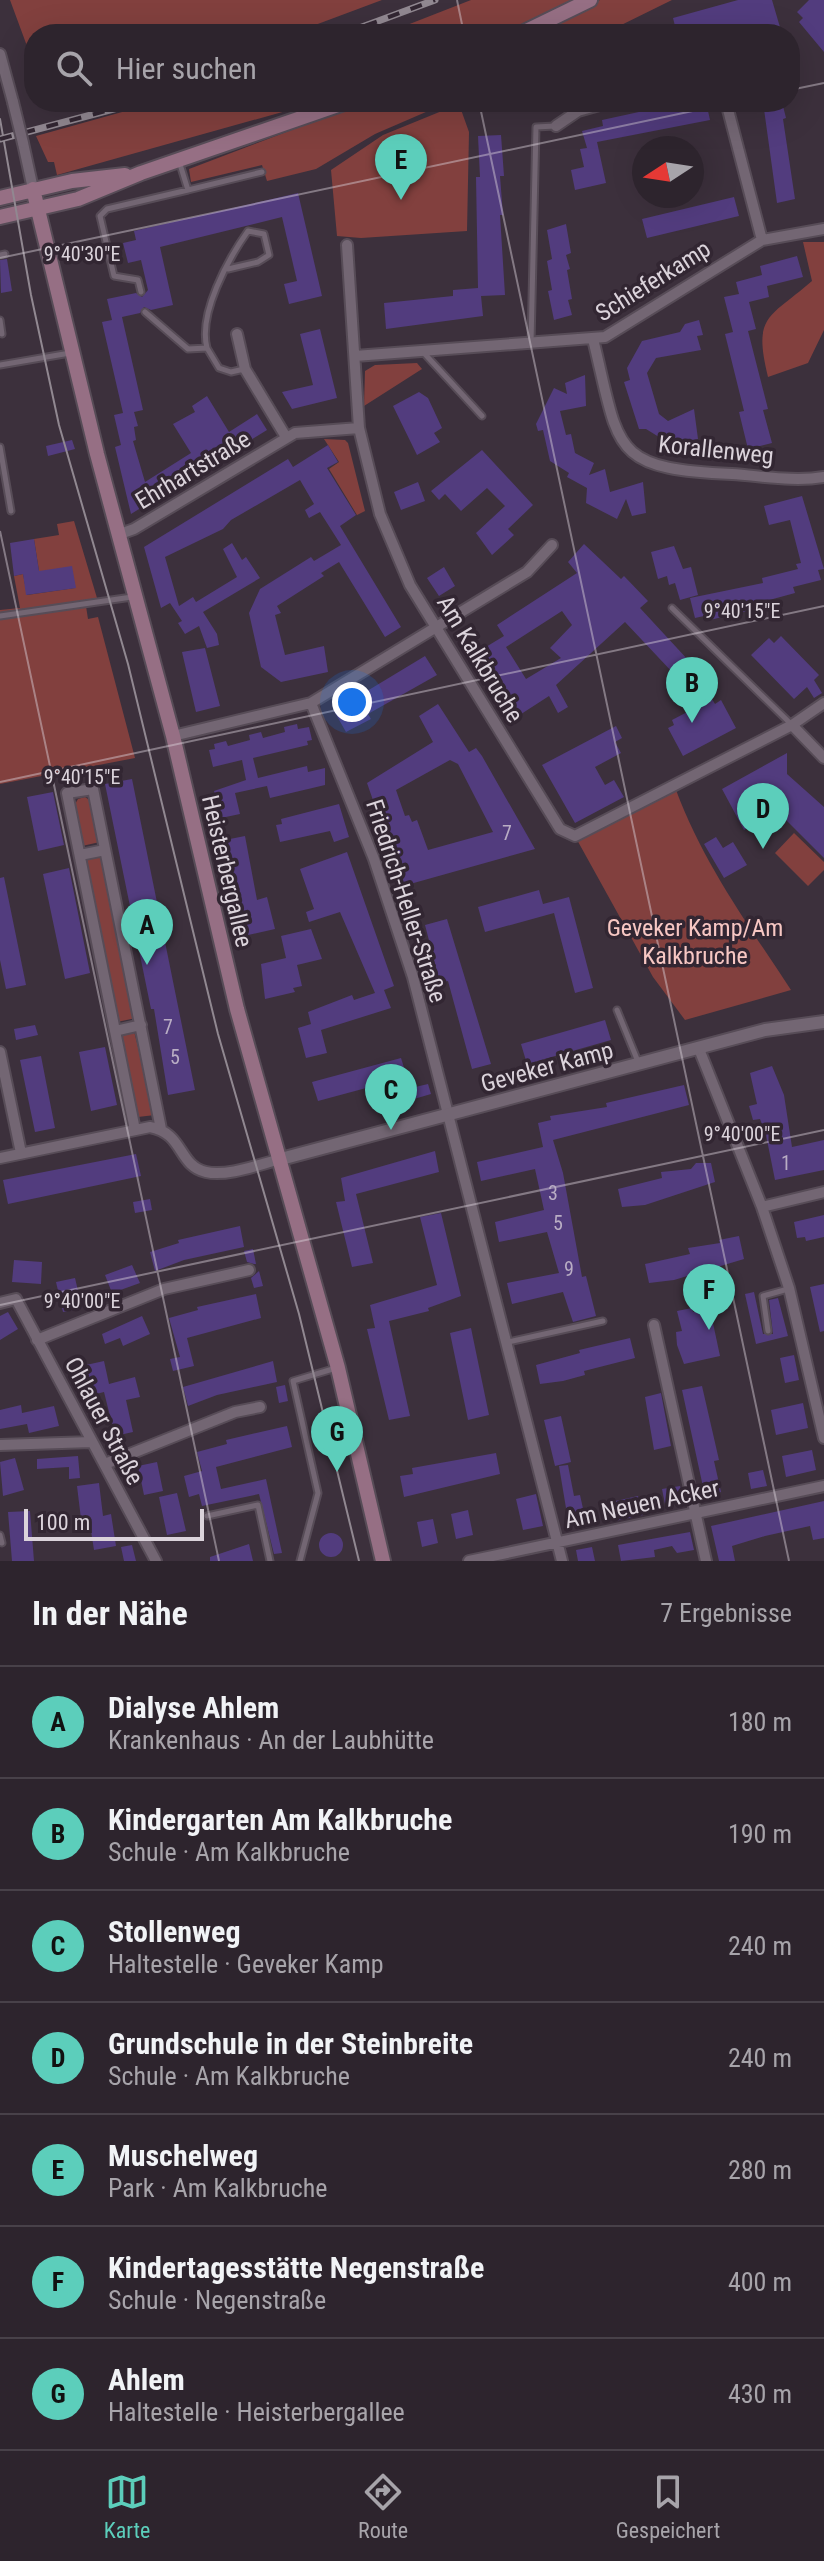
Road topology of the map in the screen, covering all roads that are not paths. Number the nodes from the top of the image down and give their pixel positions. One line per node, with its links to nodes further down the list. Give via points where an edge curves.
1 (590, 0): 2 (main road)
2 (541, 24)
3 (0, 54): 11 (street, bridge)
4 (318, 112): 8 (main road)
5 (577, 112): 7 (street)
6 (729, 112): 17 (street)
7 (556, 126): 26 (lane, via 536,127)
8 (179, 160): 10 (main road); 12 (lane)
9 (262, 172): 12 (lane)
10 (141, 173): 11 (main road); 14 (main road)
11 (33, 189): 13 (main road); 14 (main road, Heisterbergallee)
12 (188, 190): 20 (lane, via 107,209 100,216 114,276 138,280)
13 (0, 198)
14 (38, 209): 15 (main road); 29 (main road, Heisterbergallee)
15 (0, 217)
16 (824, 229): 17 (street, Schieferkamp)
17 (762, 240): 25 (street, Schieferkamp, via 618,329)
18 (347, 245): 30 (street, Am Kalkbruche)
19 (228, 269): 19 (lane, via 248,231 264,234 269,255); 27 (lane, via 215,287 204,336)
20 (141, 292)
21 (145, 312): 27 (lane, via 188,349)
22 (0, 320): 23 (lane)
23 (2, 334)
24 (237, 334): 32 (street, Ehrhartstraße)
25 (593, 339): 26 (street, Schieferkamp); 37 (street, Korallenweg, via 616,432 642,461 705,473)
26 (531, 345): 28 (street, Schieferkamp)
27 (207, 348): 32 (lane, via 219,368)
28 (421, 351): 30 (street, Schieferkamp); 33 (lane)
29 (72, 353): 31 (lane); 39 (main road, Heisterbergallee)
30 (355, 356): 34 (street, Am Kalkbruche)
31 (1, 363)
32 (245, 369): 35 (street, Ehrhartstraße)
33 (482, 416)
34 (359, 428): 35 (street, Ehrhartstraße, via 308,430); 44 (street, Am Kalkbruche, via 368,478 394,551)
35 (286, 437): 39 (street, Ehrhartstraße)
36 (0, 447): 38 (lane)
37 (824, 477)
38 (11, 511)
39 (120, 534): 41 (main road, Heisterbergallee)
40 (552, 545): 44 (street, via 527,572)
41 (136, 596): 43 (lane); 48 (main road, Heisterbergallee)
42 (672, 608): 47 (lane)
43 (0, 616)
44 (437, 627): 45 (street); 47 (street, Am Kalkbruche, via 568,836)
45 (311, 703): 48 (street); 59 (street, Friedrich-Heller-Straße, via 392,910)
46 (824, 703): 47 (street)
47 (792, 725): 49 (street)
48 (173, 736): 64 (main road, Heisterbergallee, via 237,1009)
49 (824, 758)
50 (105, 850): 51 (street); 51 (street, via 93,789 67,793); 54 (street)
51 (80, 855): 55 (street)
52 (617, 1010): 58 (lane)
53 (824, 1022): 56 (street, Geveker Kamp, via 765,1030)
54 (141, 1025): 55 (street); 60 (street)
55 (115, 1031): 61 (street)
56 (699, 1049): 58 (street, Geveker Kamp); 66 (street)
57 (0, 1054): 62 (street)
58 (639, 1065): 59 (street, Geveker Kamp)
59 (448, 1117): 64 (street, Geveker Kamp); 74 (street, Friedrich-Heller-Straße)
60 (161, 1129): 61 (street); 64 (street, via 203,1172)
61 (135, 1130): 62 (street)
62 (21, 1153): 63 (street)
63 (0, 1158)
64 (281, 1159): 75 (main road, Heisterbergallee)
65 (824, 1192): 66 (street)
66 (762, 1207): 68 (street)
67 (249, 1270): 73 (street, via 164,1289)
68 (789, 1288): 72 (lane, via 763,1296); 77 (street)
69 (0, 1303): 73 (street, Ohlauer Straße, via 16,1299)
70 (603, 1321): 74 (lane)
71 (654, 1325): 82 (street)
72 (768, 1331)
73 (37, 1340): 78 (street, Ohlauer Straße)
74 (508, 1342): 86 (street, Friedrich-Heller-Straße)
75 (338, 1368): 89 (lane, via 293,1381 318,1493); 90 (main road, Heisterbergallee)
76 (260, 1407): 80 (street)
77 (823, 1430)
78 (92, 1442): 79 (street); 80 (street, Ohlauer Straße)
79 (0, 1445)
80 (105, 1464): 87 (street, Ohlauer Straße)
81 (824, 1486): 82 (street, Am Neuen Acker)
82 (695, 1513): 86 (street, Am Neuen Acker); 93 (street)
83 (207, 1516): 88 (lane, via 258,1505)
84 (0, 1535): 85 (lane)
85 (2, 1543)
86 (558, 1543): 91 (street, Am Neuen Acker); 92 (street, Friedrich-Heller-Straße)
87 (156, 1561)
88 (270, 1561)
89 (300, 1561)
90 (383, 1561)
91 (469, 1561)
92 (562, 1561)
93 (706, 1561)

